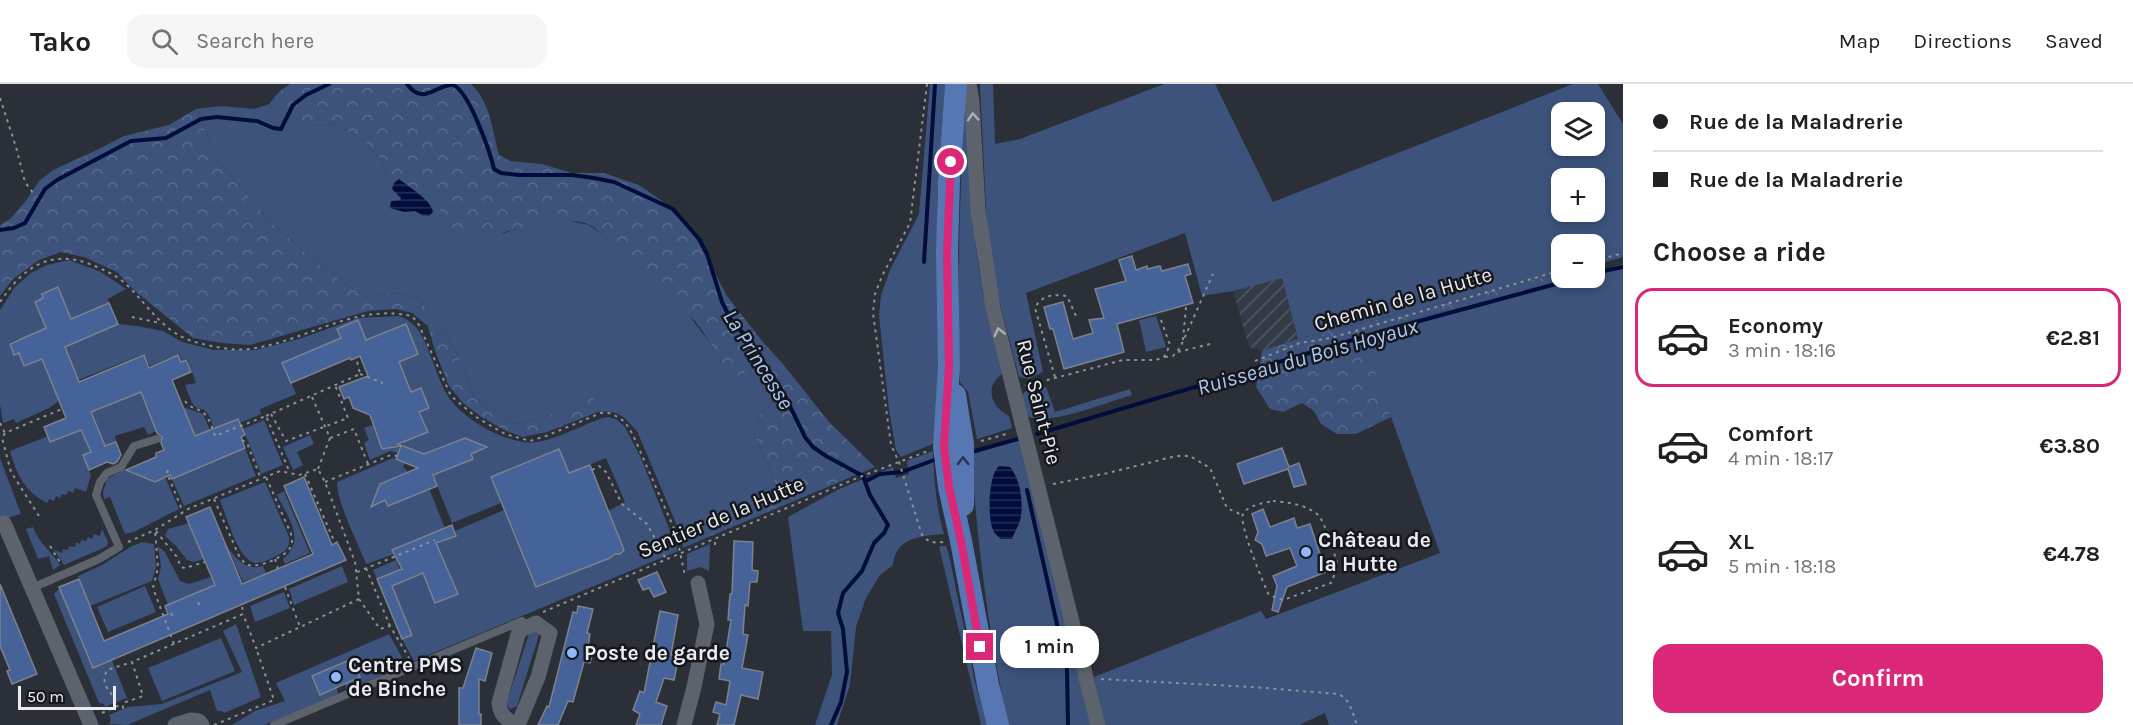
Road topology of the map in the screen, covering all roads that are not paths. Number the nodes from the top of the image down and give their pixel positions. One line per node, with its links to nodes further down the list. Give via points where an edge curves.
1 (956, 84): 14 (main road, via 949,181 949,367 944,447 976,629)
2 (969, 84): 15 (street, Rue Saint-Pie, one-way to 2, via 993,308 981,237)
3 (157, 439): 6 (lane, via 134,446 121,467 107,473 100,482 96,495 118,547)
4 (4, 523): 6 (street)
5 (698, 583): 13 (street, via 707,624)
6 (31, 589): 8 (street)
7 (522, 621): 11 (lane)
8 (89, 722)
9 (175, 725): 10 (street, via 191,720)
10 (202, 725)
11 (274, 725)
12 (518, 725): 12 (street, via 538,677 550,633 536,623 519,631 499,703 505,719)
13 (684, 725)
14 (998, 725)
15 (1098, 725)

